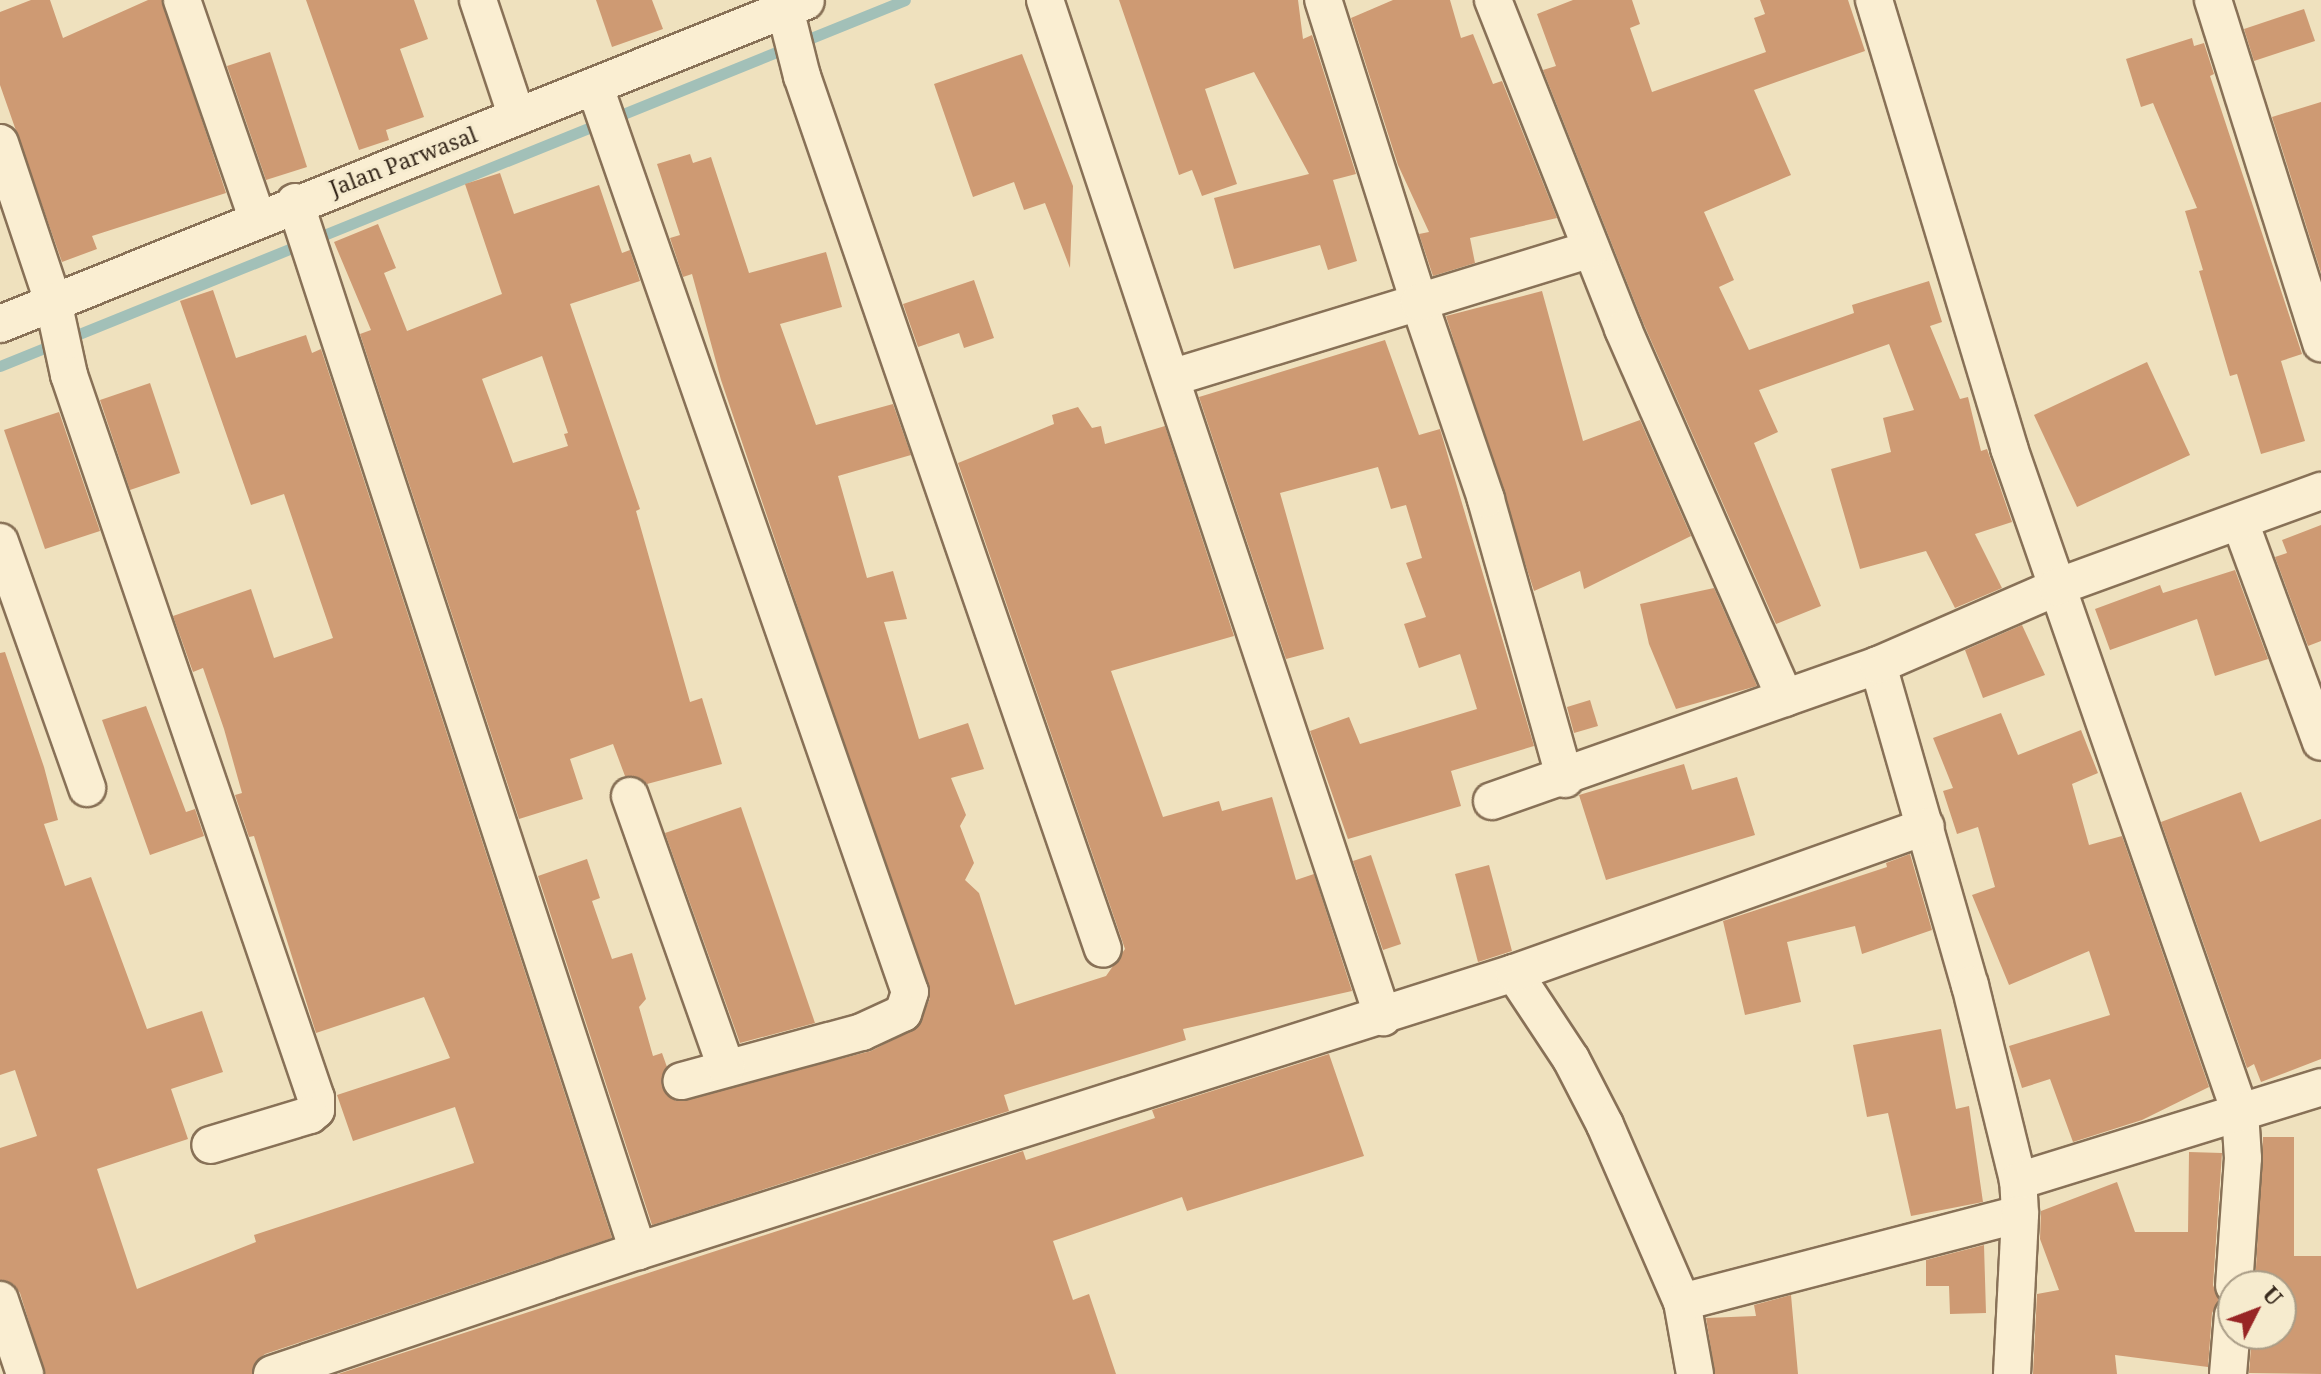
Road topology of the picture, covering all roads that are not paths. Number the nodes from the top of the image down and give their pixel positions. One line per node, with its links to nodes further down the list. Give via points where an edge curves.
1 (182, 0): 13 (street)
2 (478, 0): 10 (street)
3 (1045, 0): 19 (street)
4 (1323, 0): 15 (street)
5 (1493, 0): 14 (street)
6 (1874, 0): 23 (street, via 1963,303)
7 (2213, 0): 18 (street)
8 (794, 15): 9 (street, Jalan Parwasal); 32 (street, via 802,76)
9 (599, 99): 10 (street, Jalan Parwasal); 35 (street, via 910,992 903,1013 862,1032)
10 (517, 117): 12 (street, Jalan Parwasal)
11 (0, 143): 16 (street)
12 (299, 216): 13 (street, Jalan Parwasal); 41 (street)
13 (257, 218): 16 (street, Jalan Parwasal)
14 (1591, 249): 15 (street); 25 (street)
15 (1419, 302): 19 (street); 27 (street, via 1486,499)
16 (54, 313): 17 (street, Jalan Parwasal); 39 (street, via 69,375 316,1098 310,1115)
17 (0, 324)
18 (2321, 343)
19 (1174, 377): 34 (street)
20 (2321, 491): 21 (street)
21 (2240, 522): 23 (street); 26 (street)
22 (0, 542): 28 (street)
23 (2057, 587): 24 (street); 38 (street)
24 (1878, 665): 25 (street); 31 (street)
25 (1785, 698): 27 (street)
26 (2321, 742)
27 (1565, 779): 30 (street)
28 (87, 788)
29 (630, 796): 35 (street)
30 (1492, 801)
31 (1926, 826): 33 (street); 40 (street)
32 (1103, 949)
33 (1514, 973): 34 (street); 44 (street, via 1571,1059 1605,1125)
34 (1383, 1017): 41 (street)
35 (726, 1067): 36 (street)
36 (682, 1081)
37 (2321, 1087): 38 (street)
38 (2240, 1112): 40 (street); 42 (street, via 2243,1158)
39 (210, 1145)
40 (2019, 1198): 44 (street); 49 (street)
41 (638, 1251): 47 (street)
42 (2235, 1270)
43 (0, 1300): 46 (street)
44 (1682, 1302): 48 (street)
45 (2230, 1350): 50 (street)
46 (25, 1374)
47 (272, 1374)
48 (1695, 1374)
49 (2012, 1374)
50 (2228, 1374)

